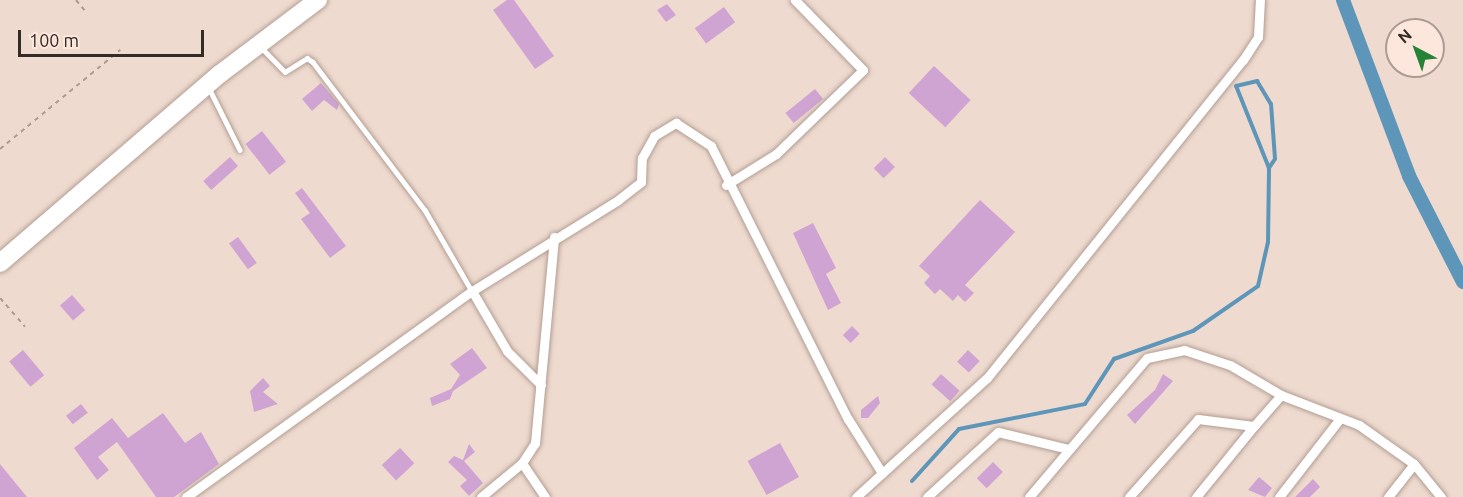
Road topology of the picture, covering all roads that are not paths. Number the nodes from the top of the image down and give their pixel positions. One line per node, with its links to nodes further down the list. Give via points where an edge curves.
1 (318, 0): 4 (highway)
2 (795, 0): 7 (street, via 863,70 776,154)
3 (1260, 0): 18 (street, via 1258,37 1243,60 987,378)
4 (258, 44): 5 (highway); 10 (lane, via 285,72 307,58 313,62 425,210)
5 (207, 85): 6 (lane); 9 (highway)
6 (240, 150)
7 (726, 185): 8 (street, via 711,146 675,123 654,136 642,158 641,182); 18 (street)
8 (582, 218): 10 (street); 11 (street, via 552,239)
9 (0, 263)
10 (472, 291): 11 (street, via 502,343); 19 (street)
11 (541, 385): 16 (street, via 535,443)
12 (1281, 395): 13 (street); 14 (street); 15 (street, via 1230,365 1184,350 1161,353 1147,358)
13 (1338, 421): 17 (street, via 1359,425); 27 (street)
14 (1254, 426): 25 (street, via 1198,419); 26 (street)
15 (1069, 448): 23 (street, via 998,432); 24 (street)
16 (522, 463): 20 (street); 21 (street)
17 (1414, 464): 28 (street); 29 (street)
18 (882, 473): 22 (street)
19 (186, 497)
20 (481, 497)
21 (545, 497)
22 (856, 497)
23 (927, 497)
24 (1029, 497)
25 (1129, 497)
26 (1196, 497)
27 (1280, 497)
28 (1388, 497)
29 (1441, 497)

